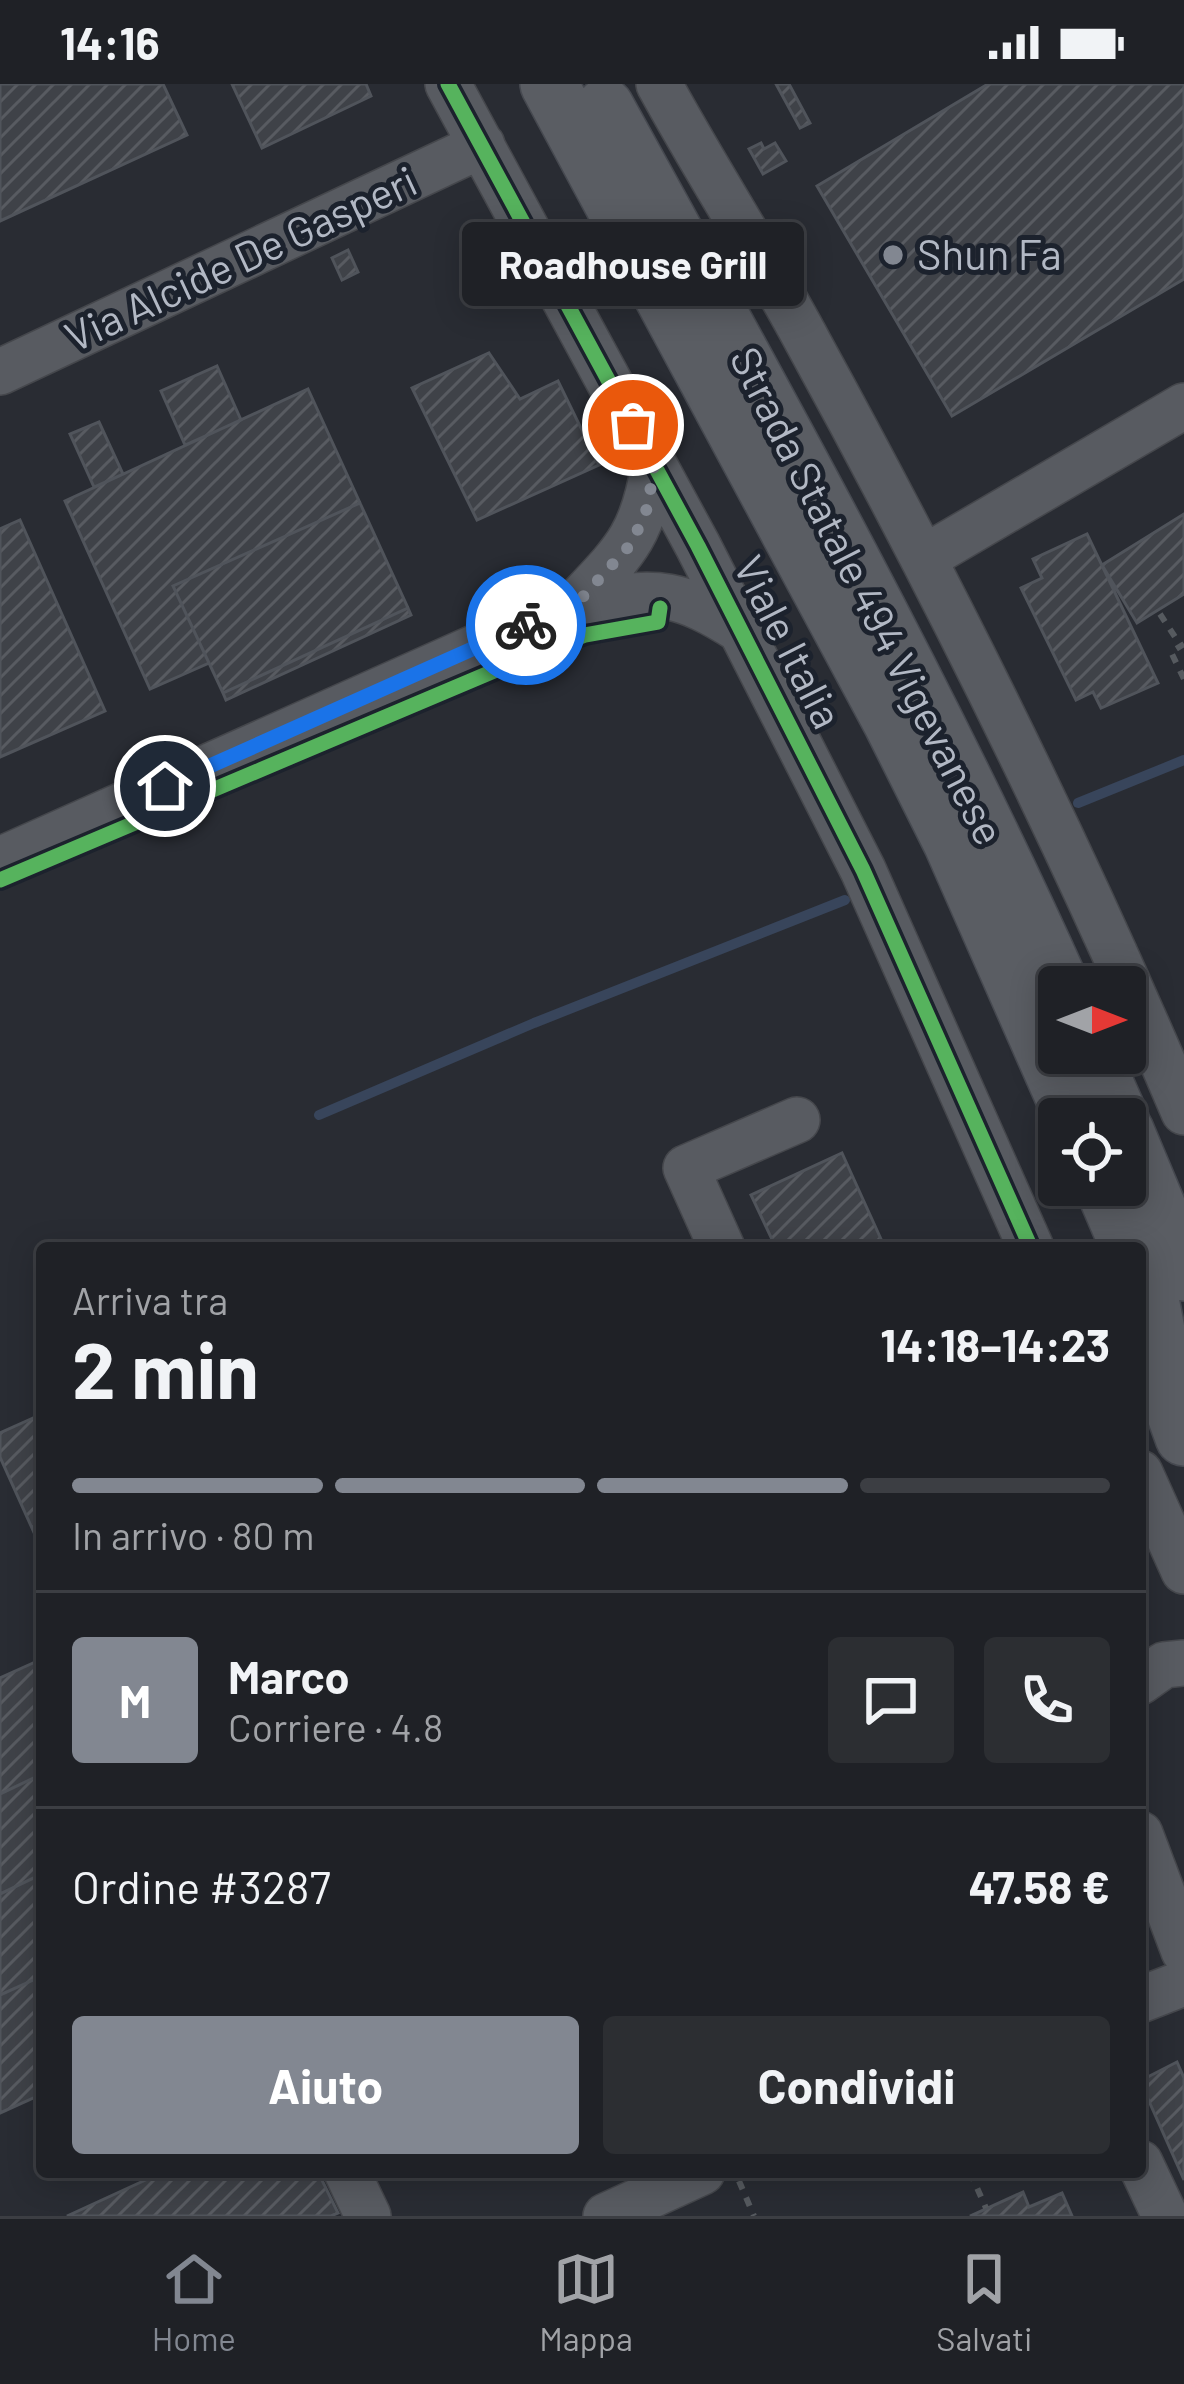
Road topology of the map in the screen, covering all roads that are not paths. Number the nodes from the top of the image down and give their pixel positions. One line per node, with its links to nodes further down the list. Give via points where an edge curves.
1 (448, 84): 7 (street, Viale Italia)
2 (549, 84): 16 (main road, Strada Statale 494 Vigevanese, via 892,722)
3 (593, 84): 6 (main road, Strada Statale 494 Vigevanese)
4 (603, 84): 6 (street)
5 (659, 84): 11 (street)
6 (623, 138): 15 (main road, Strada Statale 494 Vigevanese, via 896,640)
7 (482, 146): 8 (street, Via Alcide De Gasperi); 10 (street, Viale Italia)
8 (0, 372)
9 (1184, 406): 11 (street)
10 (654, 465): 12 (street, via 632,543); 13 (street, Viale Italia)
11 (924, 558): 17 (street)
12 (578, 602): 13 (street, via 660,593 703,606); 14 (street)
13 (742, 631): 22 (street, Viale Italia, via 863,869)
14 (0, 860)
15 (1052, 966)
16 (1065, 1098)
17 (1184, 1112)
18 (797, 1120): 21 (street, via 686,1168)
19 (1115, 1206): 23 (main road)
20 (1139, 1206): 24 (main road)
21 (720, 1242)
22 (1028, 1242)
23 (1134, 1242)
24 (1145, 1242)
25 (1151, 1272): 26 (main road); 27 (main road, via 1168,1393)
26 (1184, 1376)
27 (1184, 1438)
28 (1146, 1486): 29 (street)
29 (1184, 1571)
30 (1184, 1663): 31 (street)
31 (1146, 1678)
32 (1146, 1858): 33 (street)
33 (1167, 1943)
34 (1184, 1983): 35 (street)
35 (1146, 1998)
36 (1146, 2176): 41 (street)
37 (350, 2178): 39 (street)
38 (689, 2178): 40 (street)
39 (368, 2216)
40 (606, 2216)
41 (1165, 2216)

